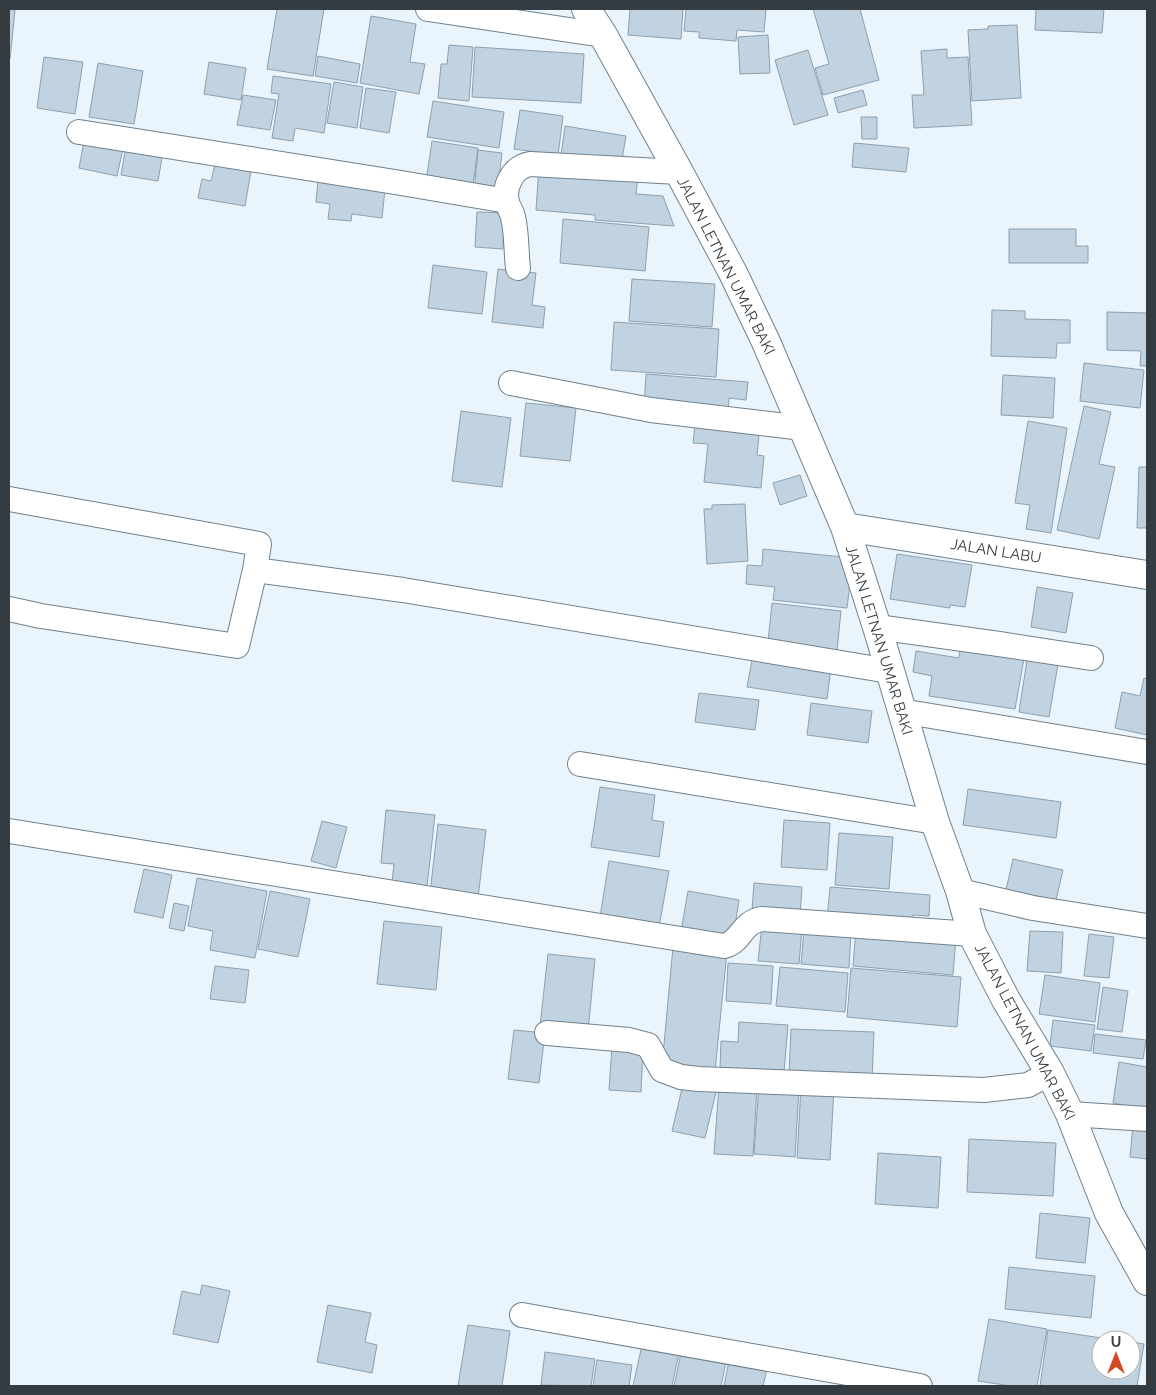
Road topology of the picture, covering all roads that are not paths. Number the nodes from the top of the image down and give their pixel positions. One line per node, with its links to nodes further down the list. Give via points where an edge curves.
1 (428, 9): 3 (street)
2 (586, 9): 3 (street, JALAN LETNAN UMAR BAKI)
3 (604, 35): 5 (street, JALAN LETNAN UMAR BAKI)
4 (79, 132): 6 (street)
5 (679, 172): 6 (street, via 530,164 518,168 512,177); 9 (street, JALAN LETNAN UMAR BAKI, via 737,281)
6 (507, 201): 7 (street, via 513,218)
7 (518, 268)
8 (510, 383): 9 (street, via 651,410)
9 (803, 428): 11 (street, JALAN LETNAN UMAR BAKI)
10 (9, 499): 12 (street, via 258,544)
11 (845, 527): 13 (street, JALAN LABU); 15 (street, JALAN LETNAN UMAR BAKI)
12 (255, 570): 14 (street, via 237,646); 17 (street, via 403,590)
13 (1147, 575)
14 (9, 610)
15 (877, 627): 16 (street); 17 (street, JALAN LETNAN UMAR BAKI)
16 (1091, 658)
17 (890, 671): 18 (street, JALAN LETNAN UMAR BAKI)
18 (901, 711): 19 (street); 21 (street, JALAN LETNAN UMAR BAKI)
19 (1147, 752)
20 (580, 764): 21 (street)
21 (935, 822): 23 (street, JALAN LETNAN UMAR BAKI)
22 (9, 831): 25 (street, via 724,946 733,942 748,924 762,919)
23 (960, 891): 24 (street, via 1033,908); 25 (street, JALAN LETNAN UMAR BAKI)
24 (1147, 926)
25 (972, 934): 27 (street, JALAN LETNAN UMAR BAKI, via 1006,1000)
26 (547, 1033): 27 (street, via 628,1040 648,1045 662,1070 681,1077 984,1090 1028,1085)
27 (1050, 1073): 28 (street, JALAN LETNAN UMAR BAKI)
28 (1070, 1114): 29 (street); 30 (street, JALAN LETNAN UMAR BAKI, via 1109,1213)
29 (1147, 1119)
30 (1147, 1281)
31 (522, 1315): 32 (street)
32 (920, 1386)

